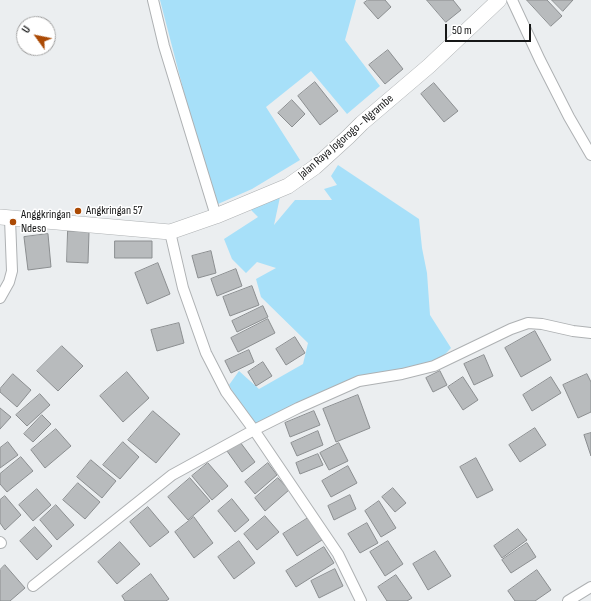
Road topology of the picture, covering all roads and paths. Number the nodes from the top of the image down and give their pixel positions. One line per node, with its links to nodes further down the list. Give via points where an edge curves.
1 (153, 0): 5 (street, via 164,46)
2 (499, 0): 5 (main road, Jalan Raya Jogorogo - Ngrambe, via 429,66 314,167 288,186)
3 (512, 0): 4 (street, via 569,117)
4 (591, 155)
5 (216, 216): 7 (main road, Jalan Raya Jogorogo - Ngrambe)
6 (5, 218): 7 (main road, Jalan Raya Jogorogo - Ngrambe); 8 (street, via 12,271)
7 (170, 232): 10 (street, via 183,288 206,353 226,392)
8 (0, 298)
9 (591, 333): 10 (street, via 528,323 434,366 359,381)
10 (254, 430): 11 (street, via 172,475); 13 (street, via 338,554)
11 (33, 586)
12 (591, 587): 14 (street)
13 (362, 601)
14 (568, 601)

